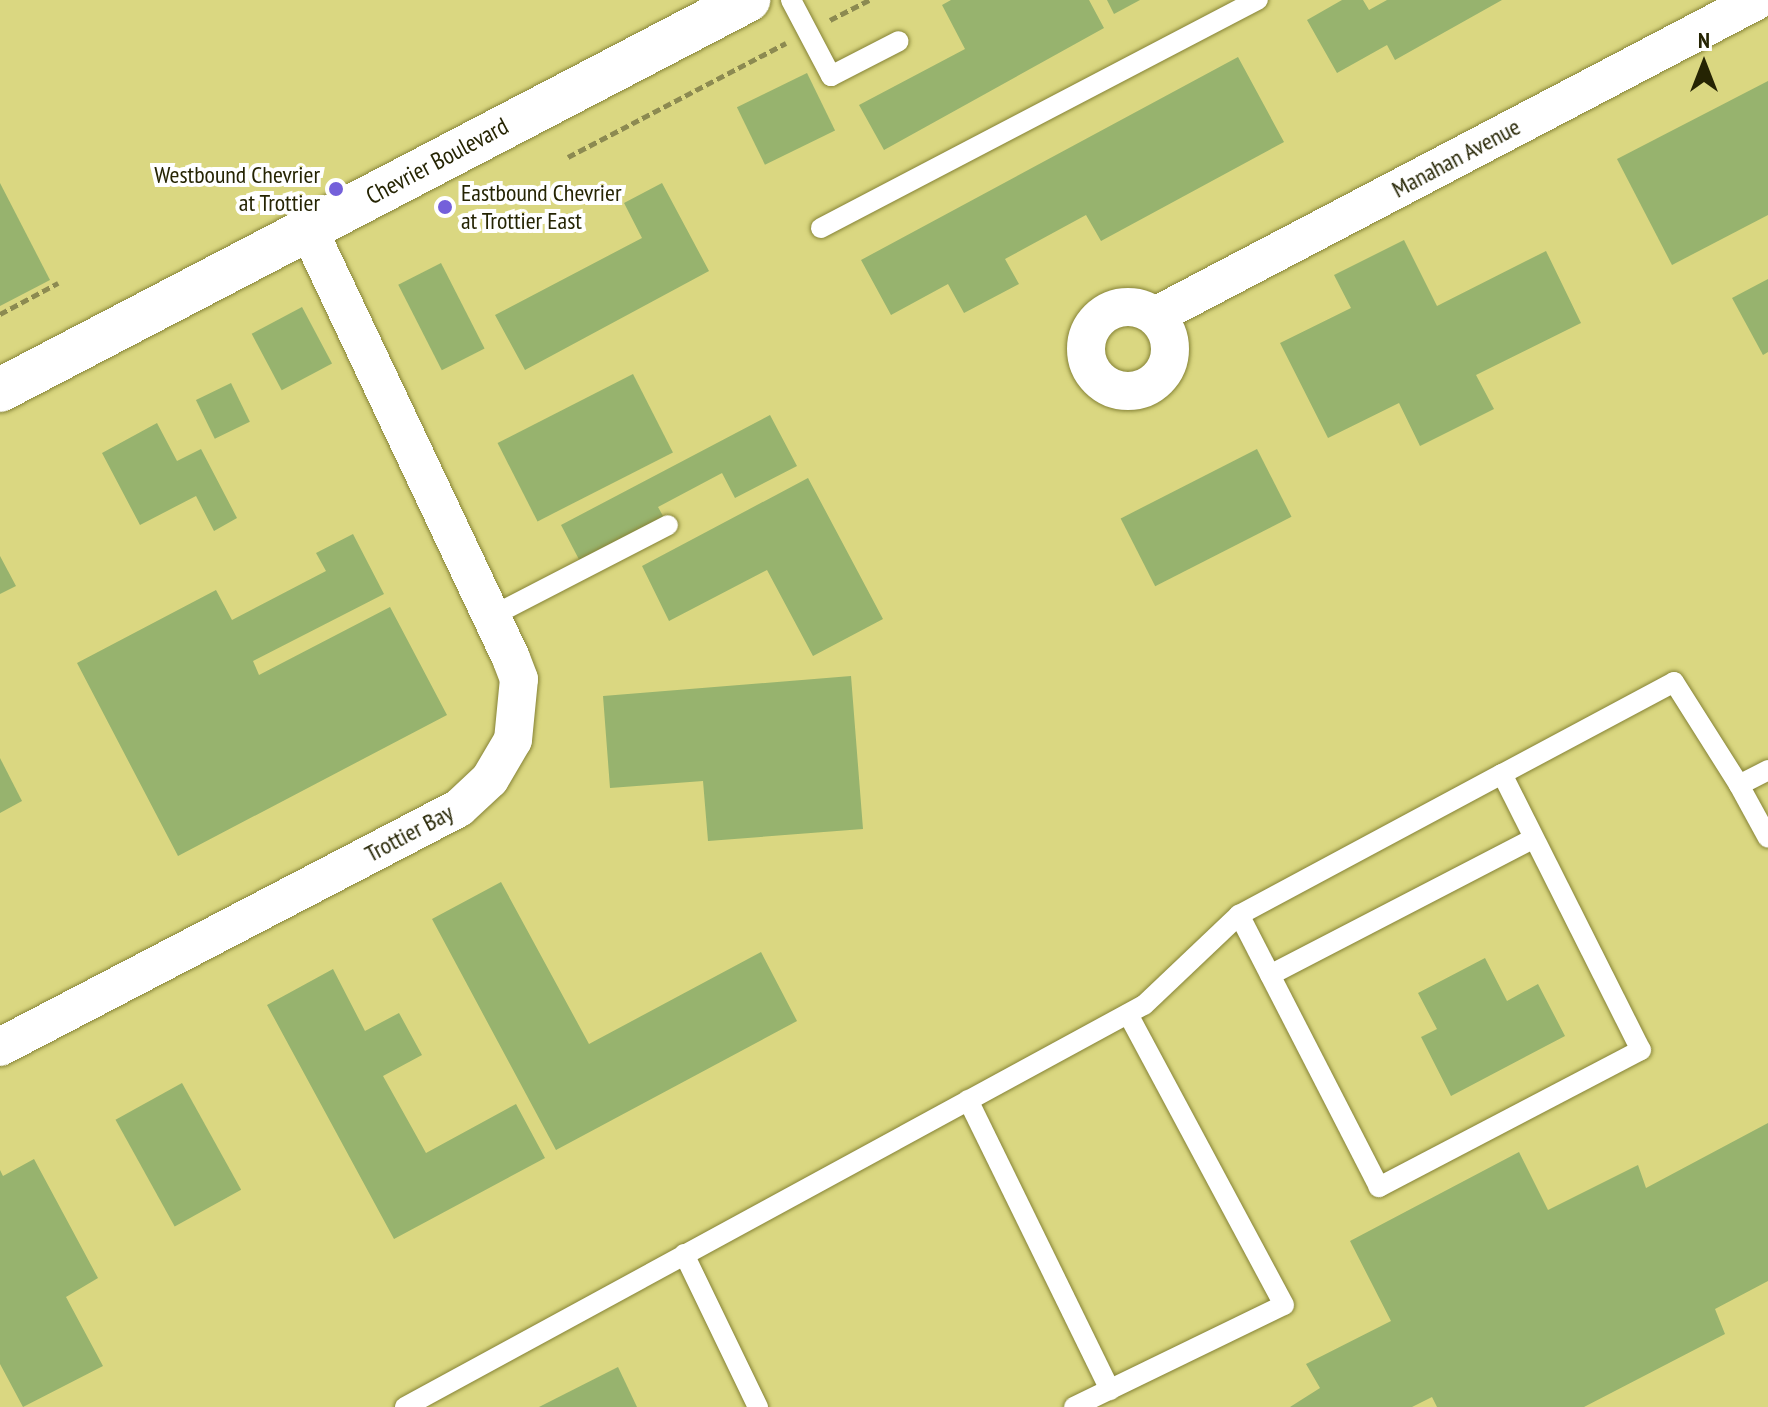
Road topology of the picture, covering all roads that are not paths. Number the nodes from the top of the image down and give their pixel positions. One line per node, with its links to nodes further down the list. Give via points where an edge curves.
1 (748, 0): 7 (street, Chevrier Boulevard)
2 (791, 0): 5 (lane, via 831,76)
3 (1258, 0): 6 (lane)
4 (1758, 0): 8 (street, Manahan Avenue)
5 (899, 41)
6 (821, 228)
7 (308, 229): 9 (street, Chevrier Boulevard); 11 (street, Trottier Bay)
8 (1155, 316)
9 (0, 390)
10 (668, 525): 11 (lane)
11 (492, 616): 20 (street, Trottier Bay, via 519,679 513,740 490,779 459,808)
12 (1768, 770): 14 (lane)
13 (1502, 774): 14 (lane, via 1674,682); 15 (lane); 17 (lane)
14 (1739, 785): 16 (lane)
15 (1534, 838): 18 (lane); 18 (lane, via 1641,1050 1379,1187)
16 (1768, 838)
17 (1239, 915): 18 (lane); 19 (lane)
18 (1270, 975)
19 (1128, 1014): 21 (lane); 23 (lane, via 1284,1305)
20 (0, 1047)
21 (968, 1100): 22 (lane); 23 (lane)
22 (684, 1254): 24 (lane); 25 (lane)
23 (1110, 1390): 26 (lane)
24 (405, 1407)
25 (758, 1407)
26 (1074, 1407)

